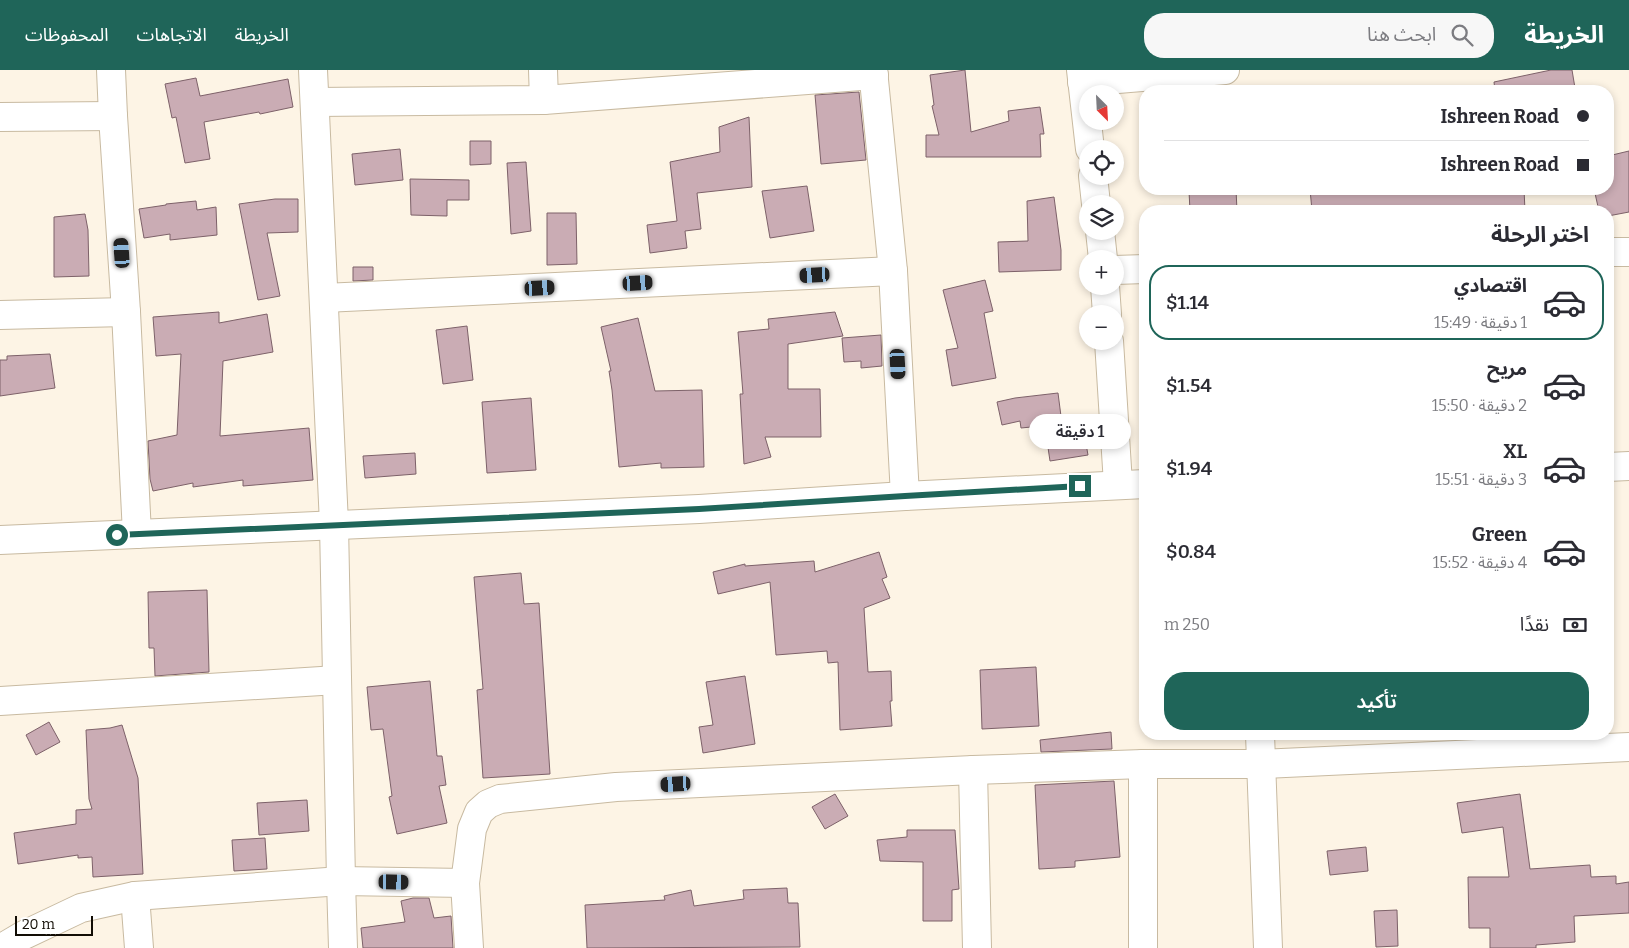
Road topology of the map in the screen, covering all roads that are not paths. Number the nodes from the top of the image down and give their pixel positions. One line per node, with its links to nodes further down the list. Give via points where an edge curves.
1 (111, 70): 9 (street)
2 (314, 70): 8 (street)
3 (542, 70): 7 (street)
4 (1226, 70): 6 (street)
5 (874, 73): 7 (street); 16 (street)
6 (1082, 76): 11 (street)
7 (544, 100): 8 (street)
8 (315, 102): 17 (street)
9 (113, 116): 10 (street); 18 (street)
10 (0, 117)
11 (1089, 140)
12 (1614, 252): 13 (street)
13 (1629, 252)
14 (1139, 269): 15 (street)
15 (1124, 270)
16 (893, 271): 17 (street); 25 (street)
17 (324, 298): 26 (street)
18 (126, 312): 19 (street); 27 (street)
19 (0, 315)
20 (1110, 350): 23 (street)
21 (1629, 466): 22 (street)
22 (1614, 467)
23 (1118, 484): 24 (street); 25 (street)
24 (1139, 484)
25 (905, 496): 26 (street, via 699,509)
26 (334, 524): 27 (street); 29 (street)
27 (137, 534): 28 (street)
28 (0, 540)
29 (337, 680): 30 (street); 36 (street)
30 (0, 701)
31 (1260, 740): 34 (street)
32 (1629, 747): 34 (street)
33 (1143, 764): 34 (street); 35 (street); 44 (street)
34 (1262, 764): 45 (street)
35 (973, 770): 37 (street, via 616,787 500,799 479,812 472,829); 43 (street)
36 (341, 881): 37 (street); 38 (street); 41 (street)
37 (466, 883): 42 (street)
38 (135, 896): 39 (street, via 81,908); 40 (street)
39 (2, 948)
40 (139, 948)
41 (344, 948)
42 (469, 948)
43 (977, 948)
44 (1143, 948)
45 (1268, 948)

